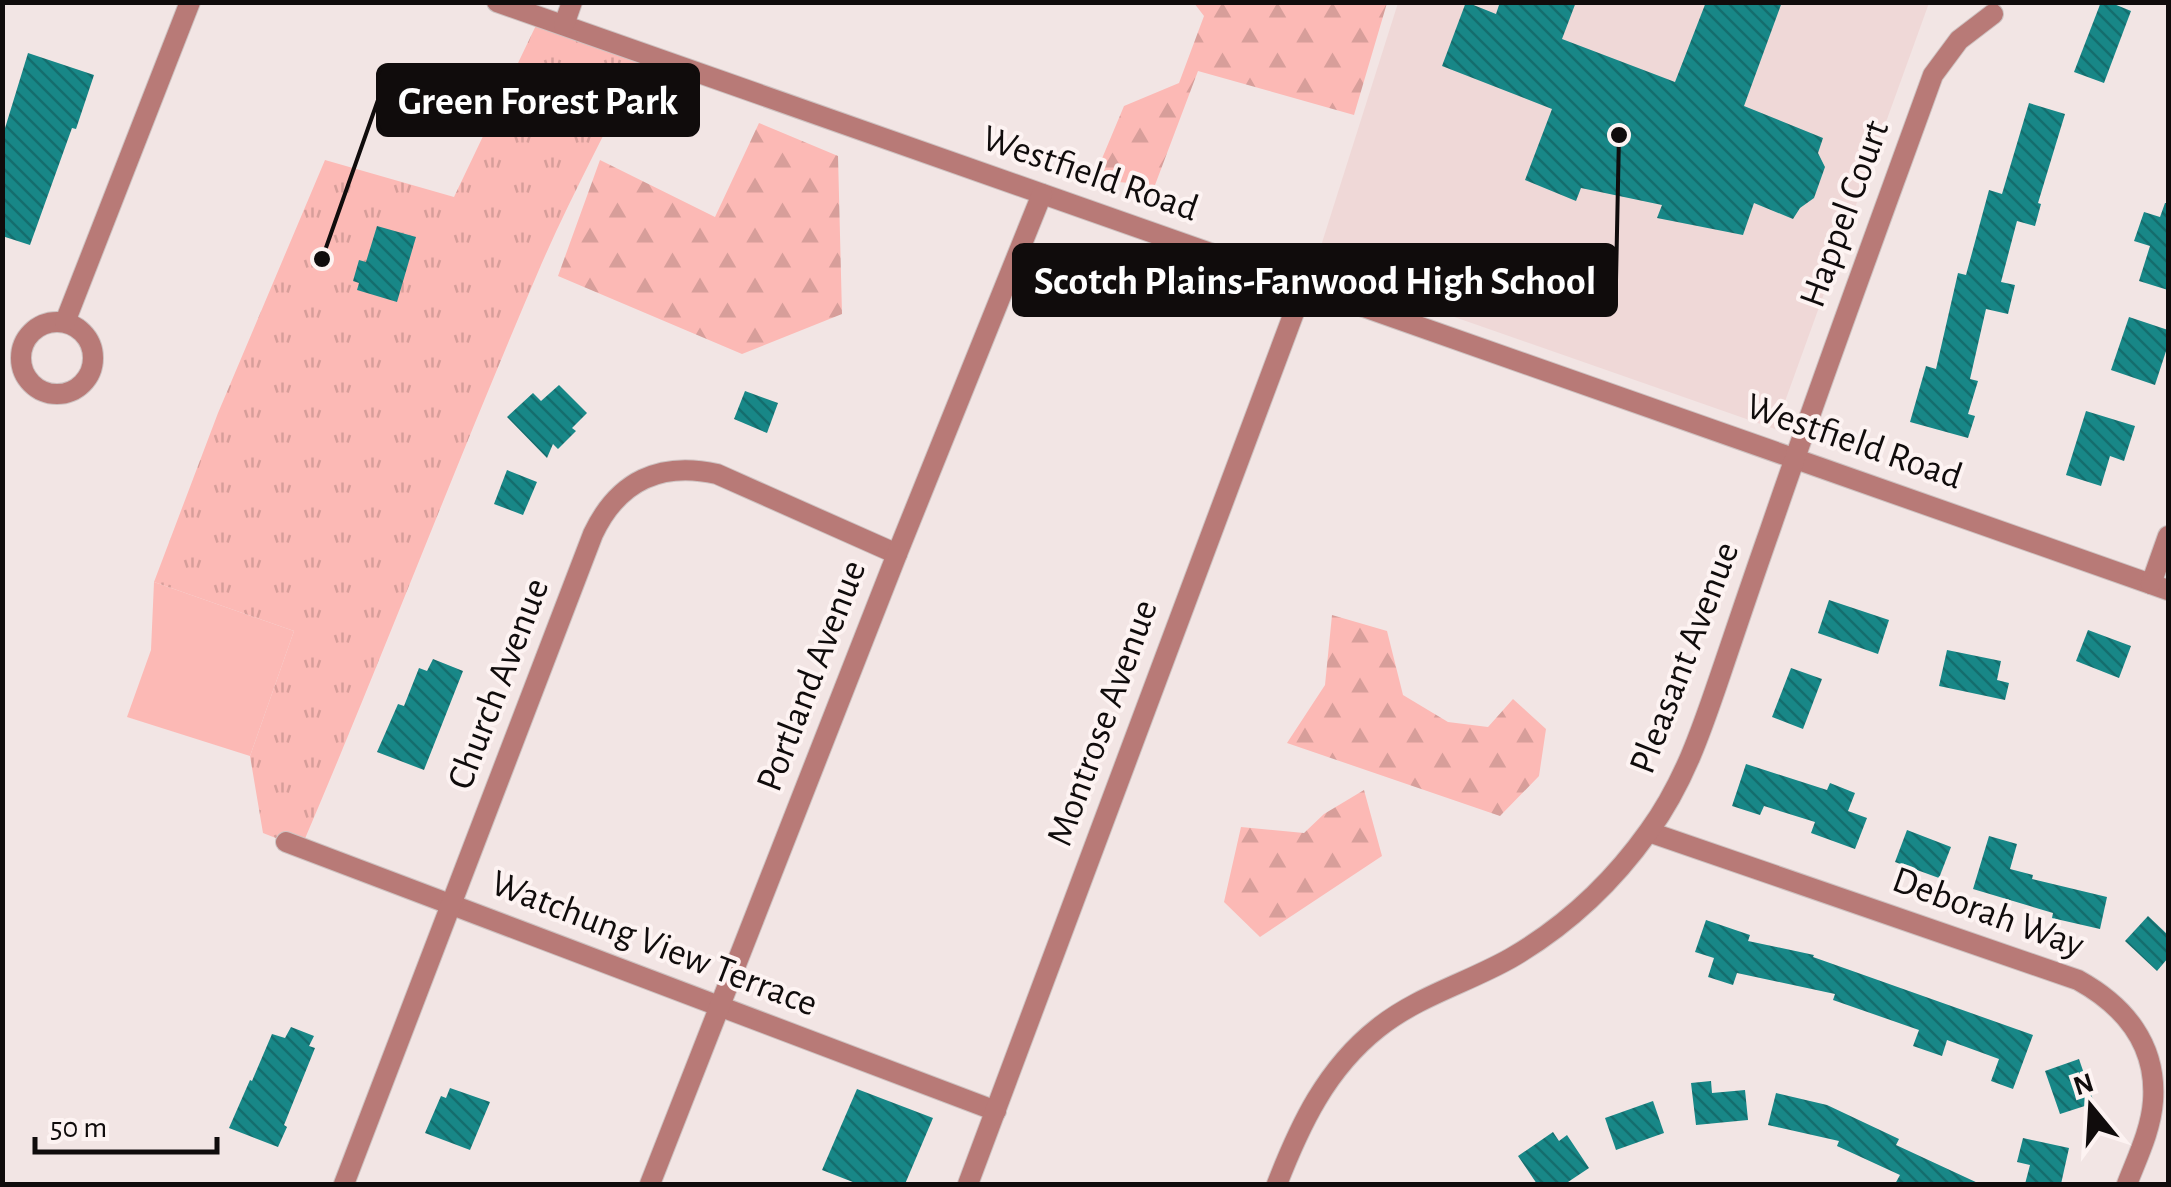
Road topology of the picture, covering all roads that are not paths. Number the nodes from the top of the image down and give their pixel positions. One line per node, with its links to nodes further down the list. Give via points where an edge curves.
1 (190, 2): 8 (street)
2 (497, 2): 5 (street, Westfield Road)
3 (572, 2): 5 (street)
4 (1993, 14): 9 (street, Happel Court, via 1959,40 1933,75)
5 (564, 26): 6 (street, Westfield Road)
6 (1042, 194): 7 (street, Westfield Road); 11 (street, Portland Avenue)
7 (1304, 286): 9 (street, Westfield Road); 17 (street, Montrose Avenue)
8 (65, 322)
9 (1794, 459): 12 (street, Westfield Road); 13 (street, Pleasant Avenue, via 1698,739)
10 (2168, 536): 12 (street)
11 (897, 554): 15 (street, Church Avenue, via 698,469 667,470 630,486 593,534); 16 (street, Portland Avenue)
12 (2160, 587)
13 (1649, 832): 21 (street, Pleasant Avenue, via 1614,876 1548,934 1376,1029 1334,1072 1302,1121); 22 (street, Deborah Way, via 2100,992 2135,1028 2152,1075 2148,1125)
14 (286, 842): 15 (street, Watchung View Terrace)
15 (451, 904): 16 (street, Watchung View Terrace); 18 (street, Church Avenue)
16 (720, 1006): 17 (street, Watchung View Terrace); 19 (street, Portland Avenue)
17 (996, 1110): 20 (street, Montrose Avenue)
18 (344, 1184)
19 (650, 1184)
20 (968, 1184)
21 (1277, 1184)
22 (2128, 1184)

